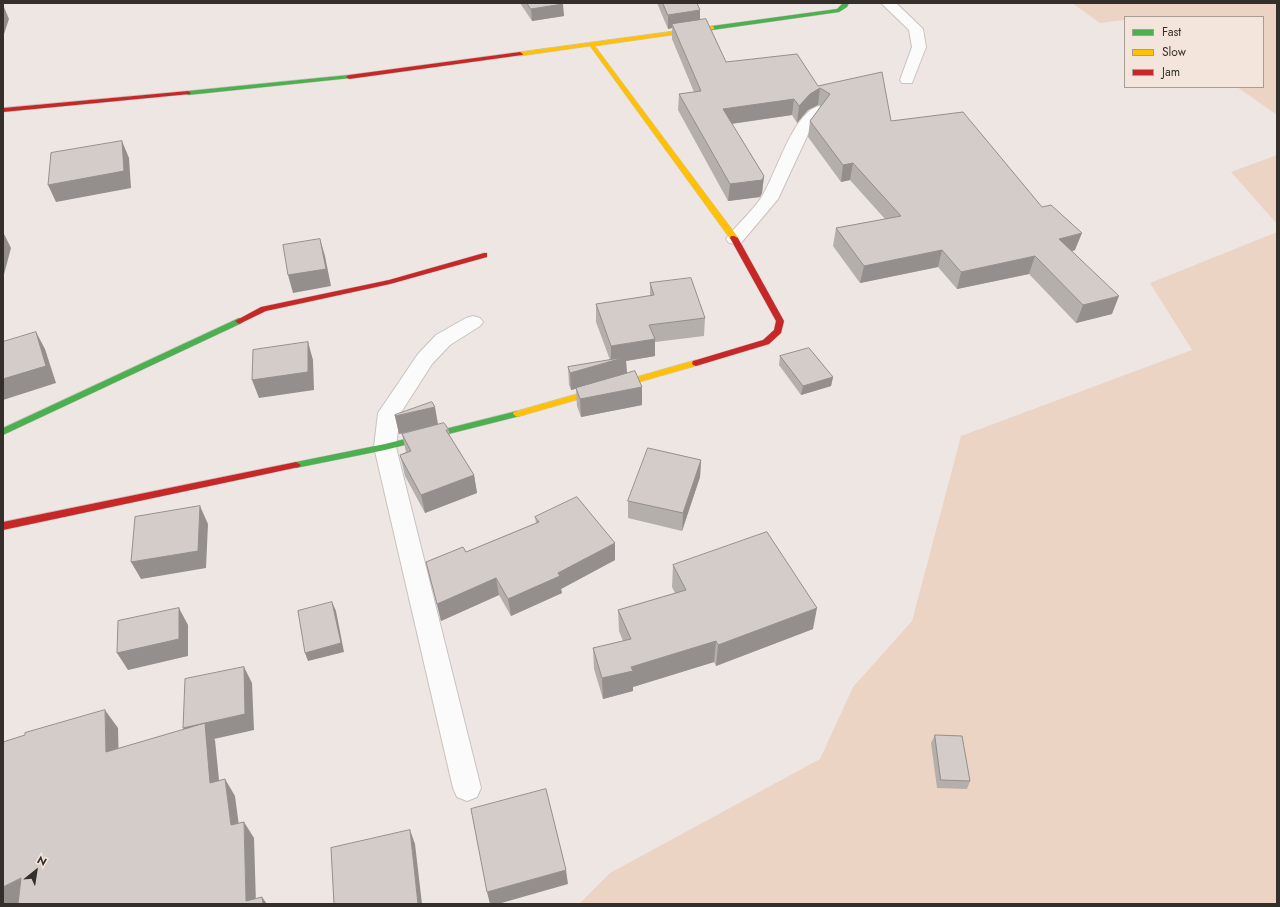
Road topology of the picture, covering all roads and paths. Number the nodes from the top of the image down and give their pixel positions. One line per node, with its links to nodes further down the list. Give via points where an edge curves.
1 (846, 3): 3 (street, via 839,10)
2 (888, 3): 4 (street, via 916,29 919,47)
3 (592, 45): 5 (street, via 300,83); 7 (street)
4 (907, 80)
5 (3, 110)
6 (819, 111): 7 (street, via 803,128 768,199)
7 (734, 239): 11 (street, via 780,321 778,331 766,342 544,407)
8 (484, 255): 10 (street, via 390,282 264,309)
9 (473, 322): 11 (street, via 443,340 424,359 389,413)
10 (3, 432)
11 (385, 447): 12 (street); 13 (street)
12 (3, 526)
13 (467, 788)

